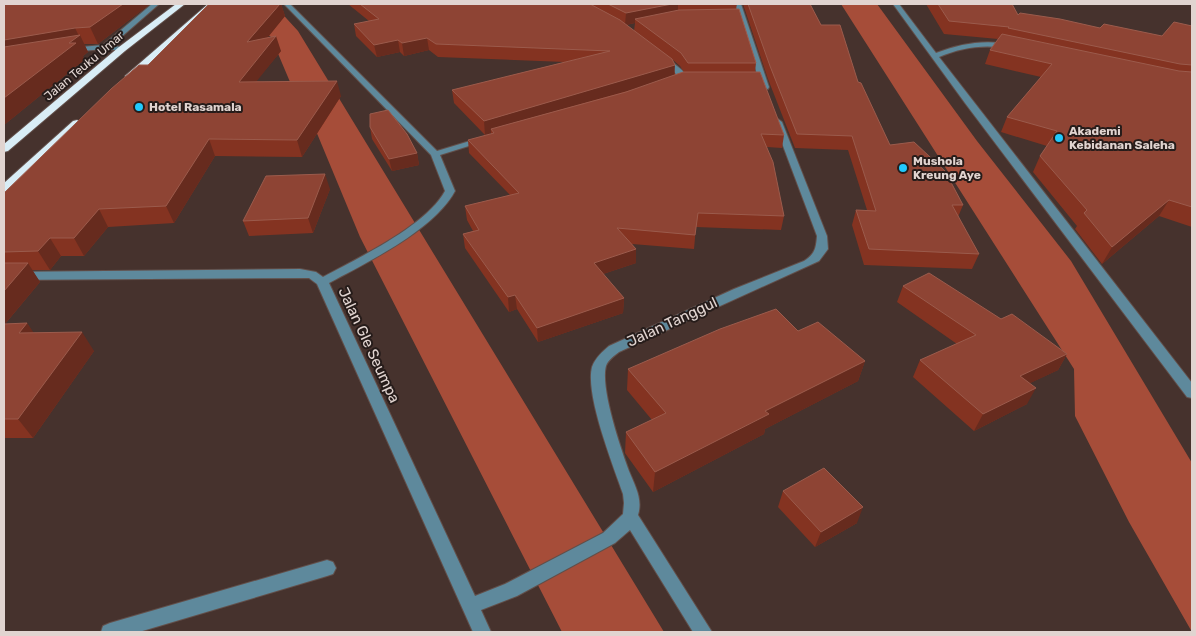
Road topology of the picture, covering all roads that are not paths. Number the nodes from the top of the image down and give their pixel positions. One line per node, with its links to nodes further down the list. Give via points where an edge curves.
1 (156, 4): 7 (street)
2 (181, 4): 8 (highway, Jalan Teuku Umar)
3 (212, 4): 13 (highway)
4 (288, 4): 18 (street)
5 (738, 4): 23 (street, Jalan Tanggul, via 737,17 757,80 770,103 822,236 822,249 808,263 614,350 601,363 599,382 632,500)
6 (896, 4): 12 (street)
7 (105, 47): 8 (street); 10 (street)
8 (122, 49): 17 (highway, Jalan Teuku Umar)
9 (1021, 49): 12 (street, via 982,42)
10 (65, 51)
11 (654, 52): 14 (street, via 685,80)
12 (935, 56): 22 (street)
13 (122, 84)
14 (664, 86)
15 (85, 117): 19 (highway)
16 (491, 138): 18 (street)
17 (4, 149)
18 (435, 154): 21 (street, via 450,191 446,201 430,217)
19 (4, 189)
20 (4, 276): 21 (street, Jalan Gle Seumpa, via 300,273 312,275)
21 (322, 282): 25 (street, Jalan Gle Seumpa)
22 (1192, 393)
23 (630, 516): 25 (street, via 619,532 609,538 511,590); 28 (street)
24 (327, 568): 26 (street)
25 (470, 606): 27 (street, Jalan Gle Seumpa)
26 (110, 632)
27 (482, 632)
28 (703, 632)

